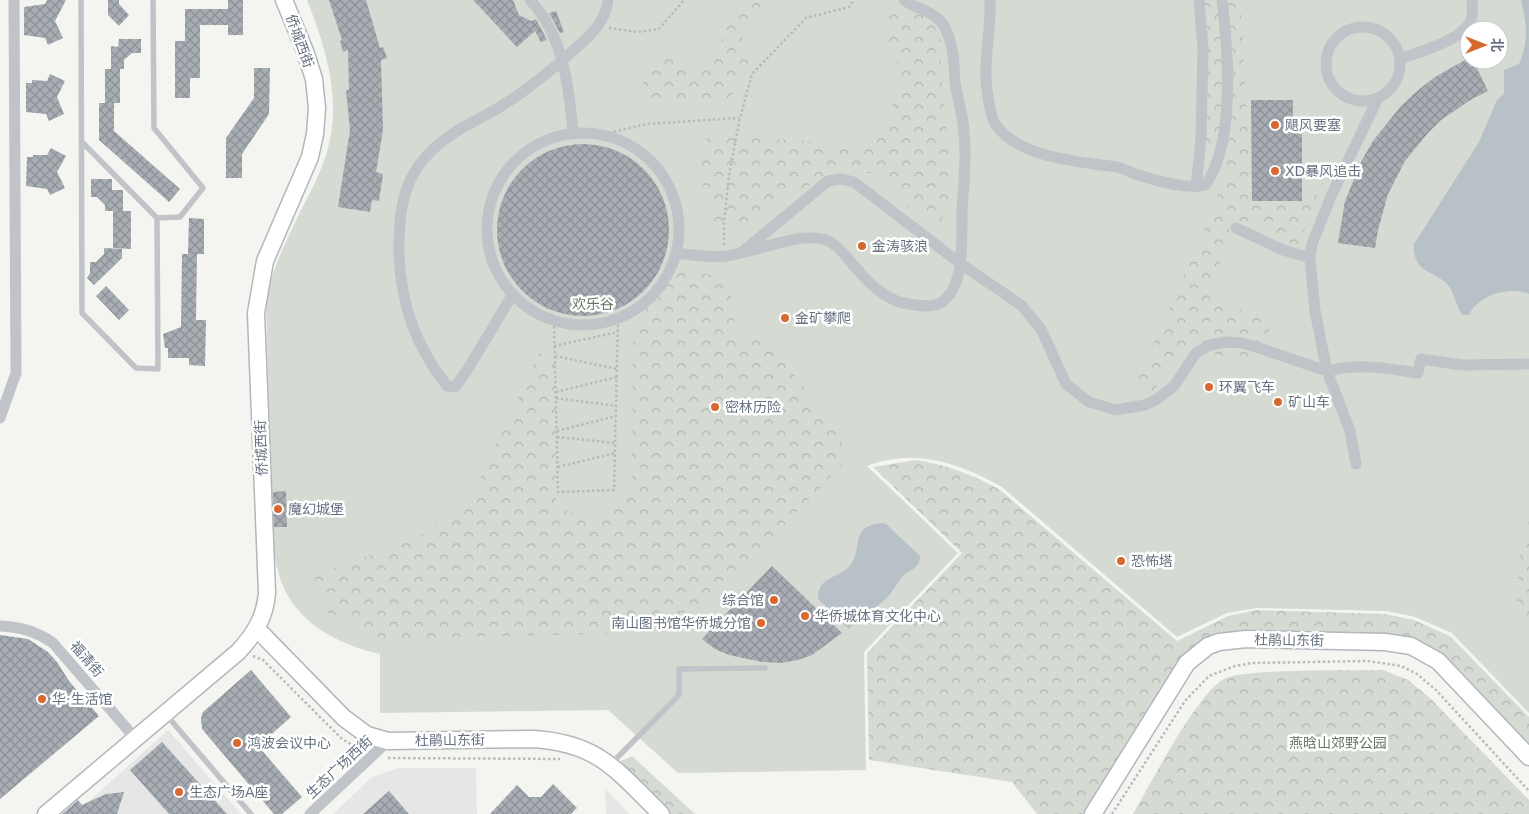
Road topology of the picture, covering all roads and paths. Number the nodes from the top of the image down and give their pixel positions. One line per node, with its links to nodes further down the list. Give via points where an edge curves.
1 (14, 0): 45 (street, via 16,373)
2 (81, 0): 22 (lane)
3 (153, 0): 24 (lane, via 154,128 203,188 180,217)
4 (284, 0): 53 (street, 侨城西街, via 314,79 316,116 310,157 275,234 259,287 257,336 267,592)
5 (530, 0): 17 (street, via 539,10)
6 (608, 0): 15 (street, via 607,12)
7 (684, 0): 15 (path, via 659,29 637,32)
8 (854, 0): 19 (path, via 849,7 806,18 752,74)
9 (904, 0): 14 (street)
10 (990, 0): 23 (street, via 986,79 994,122 1008,138 1042,154 1120,168 1143,177)
11 (1199, 0): 23 (street, via 1203,48 1201,138)
12 (1222, 0): 23 (street, via 1226,54 1225,126 1210,178 1205,185)
13 (1472, 0): 16 (street, via 1472,16 1457,36)
14 (930, 5): 30 (street, via 946,29 951,45 963,122 966,152)
15 (598, 27): 17 (street)
16 (1400, 59): 18 (street, via 1395,83); 18 (street, via 1388,37 1370,28 1343,33 1331,47 1327,69 1335,89 1354,100)
17 (563, 60): 20 (street); 31 (street, via 500,107 450,135 431,150 406,186 401,204 400,284 408,315 427,360 446,386 455,387 466,372)
18 (1378, 98): 29 (street, via 1332,194 1312,244)
19 (740, 118): 21 (path, via 647,124); 28 (path, via 724,223)
20 (574, 132): 21 (street); 31 (street, via 548,138 525,152 506,171 493,194 487,220 489,247 498,272)
21 (604, 134): 26 (street, via 633,145 657,165 673,192 680,222)
22 (82, 142): 24 (lane); 24 (lane, via 82,313 136,368 158,369)
23 (1196, 187)
24 (157, 218)
25 (1236, 228): 29 (street, via 1283,250)
26 (677, 253): 28 (street); 32 (street, via 665,280 646,302)
27 (741, 253): 28 (street); 30 (street, via 801,239 824,239 841,250 868,282 883,294 908,305 926,306 947,298); 30 (street, via 816,190 841,179 854,182)
28 (725, 256)
29 (1310, 258): 39 (street, via 1315,311)
30 (961, 264): 39 (street, via 1021,305 1041,329 1066,384 1102,408 1131,409 1156,400 1174,386 1196,353 1210,345 1242,343)
31 (513, 294): 33 (street, via 532,310)
32 (618, 319): 33 (street, via 576,325); 34 (path)
33 (554, 321): 35 (path)
34 (618, 332): 35 (path); 38 (path)
35 (554, 346): 36 (path)
36 (555, 356): 38 (path); 41 (path)
37 (1529, 364): 39 (street, via 1462,365 1420,359 1418,373 1373,366)
38 (617, 369): 40 (path)
39 (1327, 371): 50 (street, via 1350,431)
40 (617, 377): 41 (path); 43 (path)
41 (556, 392): 42 (path)
42 (556, 398): 43 (path); 46 (path)
43 (616, 406): 44 (path)
44 (616, 416): 46 (path); 48 (path)
45 (0, 418)
46 (557, 431): 47 (path)
47 (557, 437): 48 (path); 51 (path)
48 (615, 443): 49 (path)
49 (615, 453): 51 (path); 51 (path, via 614,490 558,492)
50 (1356, 464)
51 (558, 467)
52 (0, 626): 57 (street, 福清街, via 28,630 53,643)
53 (257, 629): 57 (street, 侨城西街, via 238,652); 58 (street, 杜鹃山东街, via 344,718 367,735)
54 (247, 656): 59 (path, via 263,660 342,739)
55 (765, 668): 62 (lane, via 679,669 679,695)
56 (169, 718): 65 (lane)
57 (135, 738): 64 (street, 侨城西街)
58 (388, 741): 59 (street, 生态广场西街); 62 (street, 杜鹃山东街, via 553,740 594,753)
59 (373, 755): 61 (path); 66 (street, 生态广场西街)
60 (1529, 757): 68 (street, 杜鹃山东街, via 1438,661 1421,649 1385,642 1233,640 1208,646 1187,664)
61 (564, 759)
62 (610, 765): 67 (street, 杜鹃山东街)
63 (1529, 791): 69 (path, via 1436,690 1402,666 1368,661 1252,663 1220,671 1197,687 1185,700)
64 (46, 814)
65 (251, 814)
66 (310, 814)
67 (661, 814)
68 (1093, 814)
69 (1112, 814)

